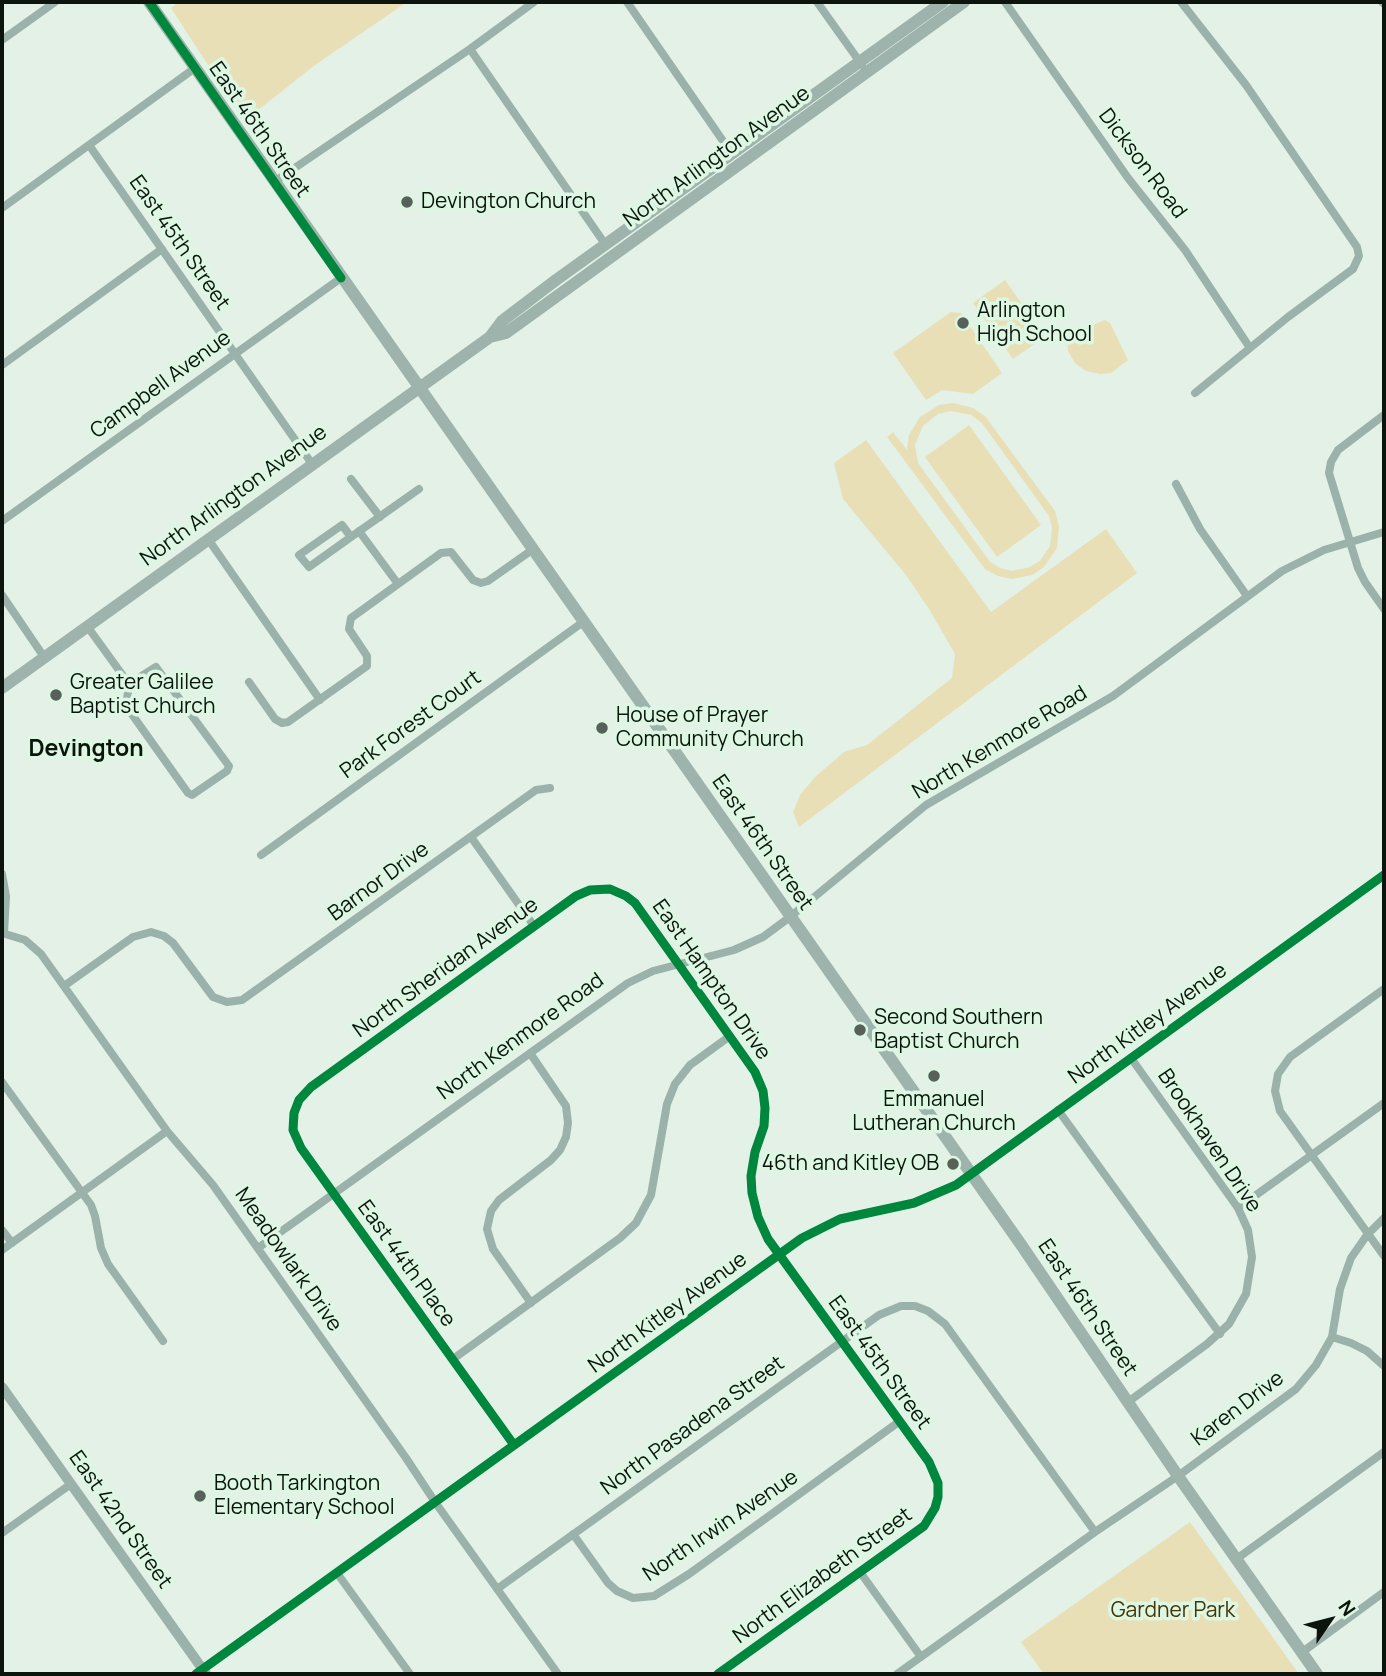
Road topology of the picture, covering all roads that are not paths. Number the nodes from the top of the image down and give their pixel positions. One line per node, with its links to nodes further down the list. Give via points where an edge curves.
1 (55, 2): 10 (street)
2 (149, 2): 13 (main road, East 46th Street)
3 (534, 2): 11 (street)
4 (626, 2): 15 (street)
5 (817, 2): 12 (street)
6 (943, 2): 12 (main road, North Arlington Avenue)
7 (964, 2): 12 (main road, North Arlington Avenue)
8 (1005, 2): 22 (street, Dickson Road, via 1128,178 1185,250)
9 (1181, 2): 22 (street, via 1246,85 1357,247 1359,259 1353,269)
10 (2, 40)
11 (470, 49): 16 (street); 18 (street)
12 (864, 67): 15 (main road, North Arlington Avenue); 21 (main road, North Arlington Avenue, via 506,333)
13 (195, 68): 14 (street); 16 (main road, East 46th Street)
14 (89, 145): 17 (street); 19 (street, East 45th Street)
15 (732, 154): 18 (main road, North Arlington Avenue)
16 (274, 182): 20 (main road, East 46th Street)
17 (2, 208)
18 (605, 244): 21 (main road, North Arlington Avenue, via 524,303)
19 (162, 249): 23 (street, East 45th Street); 24 (street)
20 (341, 278): 23 (street, Campbell Avenue); 25 (main road, East 46th Street)
21 (490, 337): 25 (main road, North Arlington Avenue)
22 (1250, 348): 26 (street)
23 (235, 354): 28 (street, East 45th Street); 33 (street, Campbell Avenue)
24 (2, 365)
25 (418, 388): 28 (main road, North Arlington Avenue); 39 (main road, East 46th Street)
26 (1195, 393)
27 (1384, 415): 38 (street, via 1340,447 1331,462 1330,480)
28 (312, 464): 37 (main road, North Arlington Avenue)
29 (351, 480): 32 (street)
30 (1177, 484): 42 (street, via 1200,529)
31 (419, 489): 32 (street)
32 (380, 517): 34 (street)
33 (2, 521)
34 (359, 531): 36 (street); 40 (street)
35 (1384, 532): 38 (street, North Kenmore Road)
36 (351, 537): 36 (street, via 342,525 299,555 309,567)
37 (208, 539): 45 (main road, North Arlington Avenue); 50 (street)
38 (1350, 542): 42 (street, North Kenmore Road, via 1297,562); 43 (street, via 1361,573)
39 (532, 550): 40 (street, via 485,582 473,580 448,551); 44 (main road, East 46th Street)
40 (398, 584): 50 (street, via 350,619 349,629 368,663)
41 (2, 595): 46 (street)
42 (1247, 596): 57 (street, North Kenmore Road, via 1113,696 926,805)
43 (1384, 609)
44 (583, 622): 53 (street, Park Forest Court); 57 (main road, East 46th Street)
45 (87, 626): 46 (main road, North Arlington Avenue); 48 (street)
46 (44, 657): 49 (main road, North Arlington Avenue)
47 (248, 682): 50 (street, via 282,723)
48 (130, 684): 48 (street, via 152,668 158,669 228,769 193,795 188,793 127,710)
49 (2, 688)
50 (320, 700)
51 (550, 788): 52 (street, Barnor Drive, via 536,790)
52 (471, 837): 58 (street); 61 (street, Barnor Drive, via 246,998 227,1002 215,998 173,943 146,932)
53 (261, 855)
54 (2, 874): 59 (street, Meadowlark Drive, via 6,896)
55 (1384, 875): 65 (street, North Kitley Avenue)
56 (620, 893): 58 (street, North Sheridan Avenue, via 603,888 582,893); 60 (street, East Hampton Drive, via 635,904)
57 (790, 917): 60 (street, North Kenmore Road, via 741,948); 72 (main road, East 46th Street)
58 (534, 926): 67 (street, North Sheridan Avenue)
59 (3, 933): 61 (street, Meadowlark Drive, via 33,946)
60 (679, 965): 63 (street, East Hampton Drive); 64 (street, North Kenmore Road, via 628,983)
61 (64, 986): 70 (street, Meadowlark Drive)
62 (1384, 989): 71 (street, via 1290,1057 1282,1068 1276,1084 1280,1111)
63 (730, 1036): 82 (street, East Hampton Drive, via 764,1094 764,1126 753,1159 751,1187 758,1217); 84 (street, via 688,1067 672,1090 653,1188 640,1218)
64 (530, 1053): 74 (street, North Kenmore Road); 84 (street, via 566,1106 566,1137 551,1160 499,1199 487,1229 493,1249)
65 (1131, 1058): 69 (street, North Kitley Avenue); 75 (street, Brookhaven Drive)
66 (2, 1082): 73 (street)
67 (301, 1097): 74 (street, East 44th Place, via 294,1113 295,1136)
68 (1384, 1103): 71 (street)
69 (1058, 1110): 72 (street, North Kitley Avenue); 85 (street)
70 (167, 1131): 73 (street); 80 (street, Meadowlark Drive)
71 (1311, 1156): 75 (street); 78 (street)
72 (971, 1174): 82 (street, North Kitley Avenue, via 918,1202 833,1221); 92 (main road, East 46th Street)
73 (82, 1193): 79 (street); 87 (street, via 95,1216 107,1264)
74 (333, 1194): 80 (street, North Kenmore Road); 89 (street, East 44th Place)
75 (1238, 1208): 85 (street, Brookhaven Drive, via 1251,1243 1251,1278 1240,1307)
76 (1384, 1218): 78 (street, Karen Drive)
77 (2, 1230): 79 (street)
78 (1367, 1234): 83 (street); 86 (street, Karen Drive, via 1346,1268)
79 (12, 1243): 81 (street)
80 (258, 1248): 99 (street, Meadowlark Drive)
81 (2, 1250)
82 (780, 1254): 88 (street, East 45th Street); 94 (street, North Kitley Avenue)
83 (1384, 1256)
84 (531, 1303): 89 (street)
85 (1220, 1334): 92 (street, Brookhaven Drive)
86 (1332, 1337): 90 (street, via 1367,1351); 96 (street, Karen Drive, via 1296,1389)
87 (163, 1341)
88 (842, 1341): 93 (street, East 45th Street); 100 (street, North Pasadena Street, via 887,1310 915,1306 932,1312); 102 (street, North Pasadena Street)
89 (453, 1359): 94 (street, East 44th Place)
90 (1384, 1366)
91 (2, 1387): 97 (street, East 42nd Street)
92 (1128, 1402): 96 (main road, East 46th Street)
93 (900, 1421): 98 (street, East 45th Street, via 933,1469); 102 (street, North Irwin Avenue, via 654,1596 633,1598 617,1591)
94 (514, 1445): 99 (street, North Kitley Avenue)
95 (1384, 1452): 103 (street)
96 (1178, 1476): 100 (street, Karen Drive); 103 (main road, East 46th Street)
97 (71, 1484): 101 (street); 110 (street, East 42nd Street)
98 (938, 1497): 104 (street, North Elizabeth Street, via 923,1526)
99 (435, 1502): 105 (street, North Kitley Avenue); 106 (street, Meadowlark Drive)
100 (1094, 1532): 109 (street, Karen Drive)
101 (2, 1533)
102 (573, 1534): 106 (street, North Pasadena Street)
103 (1235, 1560): 108 (main road, East 46th Street)
104 (860, 1572): 109 (street); 113 (street, North Elizabeth Street)
105 (337, 1573): 110 (street, North Kitley Avenue); 111 (street)
106 (497, 1589): 112 (street, Meadowlark Drive)
107 (1384, 1592): 108 (street)
108 (1301, 1653): 115 (main road, East 46th Street)
109 (921, 1657): 114 (street, Karen Drive)
110 (201, 1673)
111 (410, 1674)
112 (558, 1674)
113 (718, 1674)
114 (897, 1674)
115 (1317, 1674)

